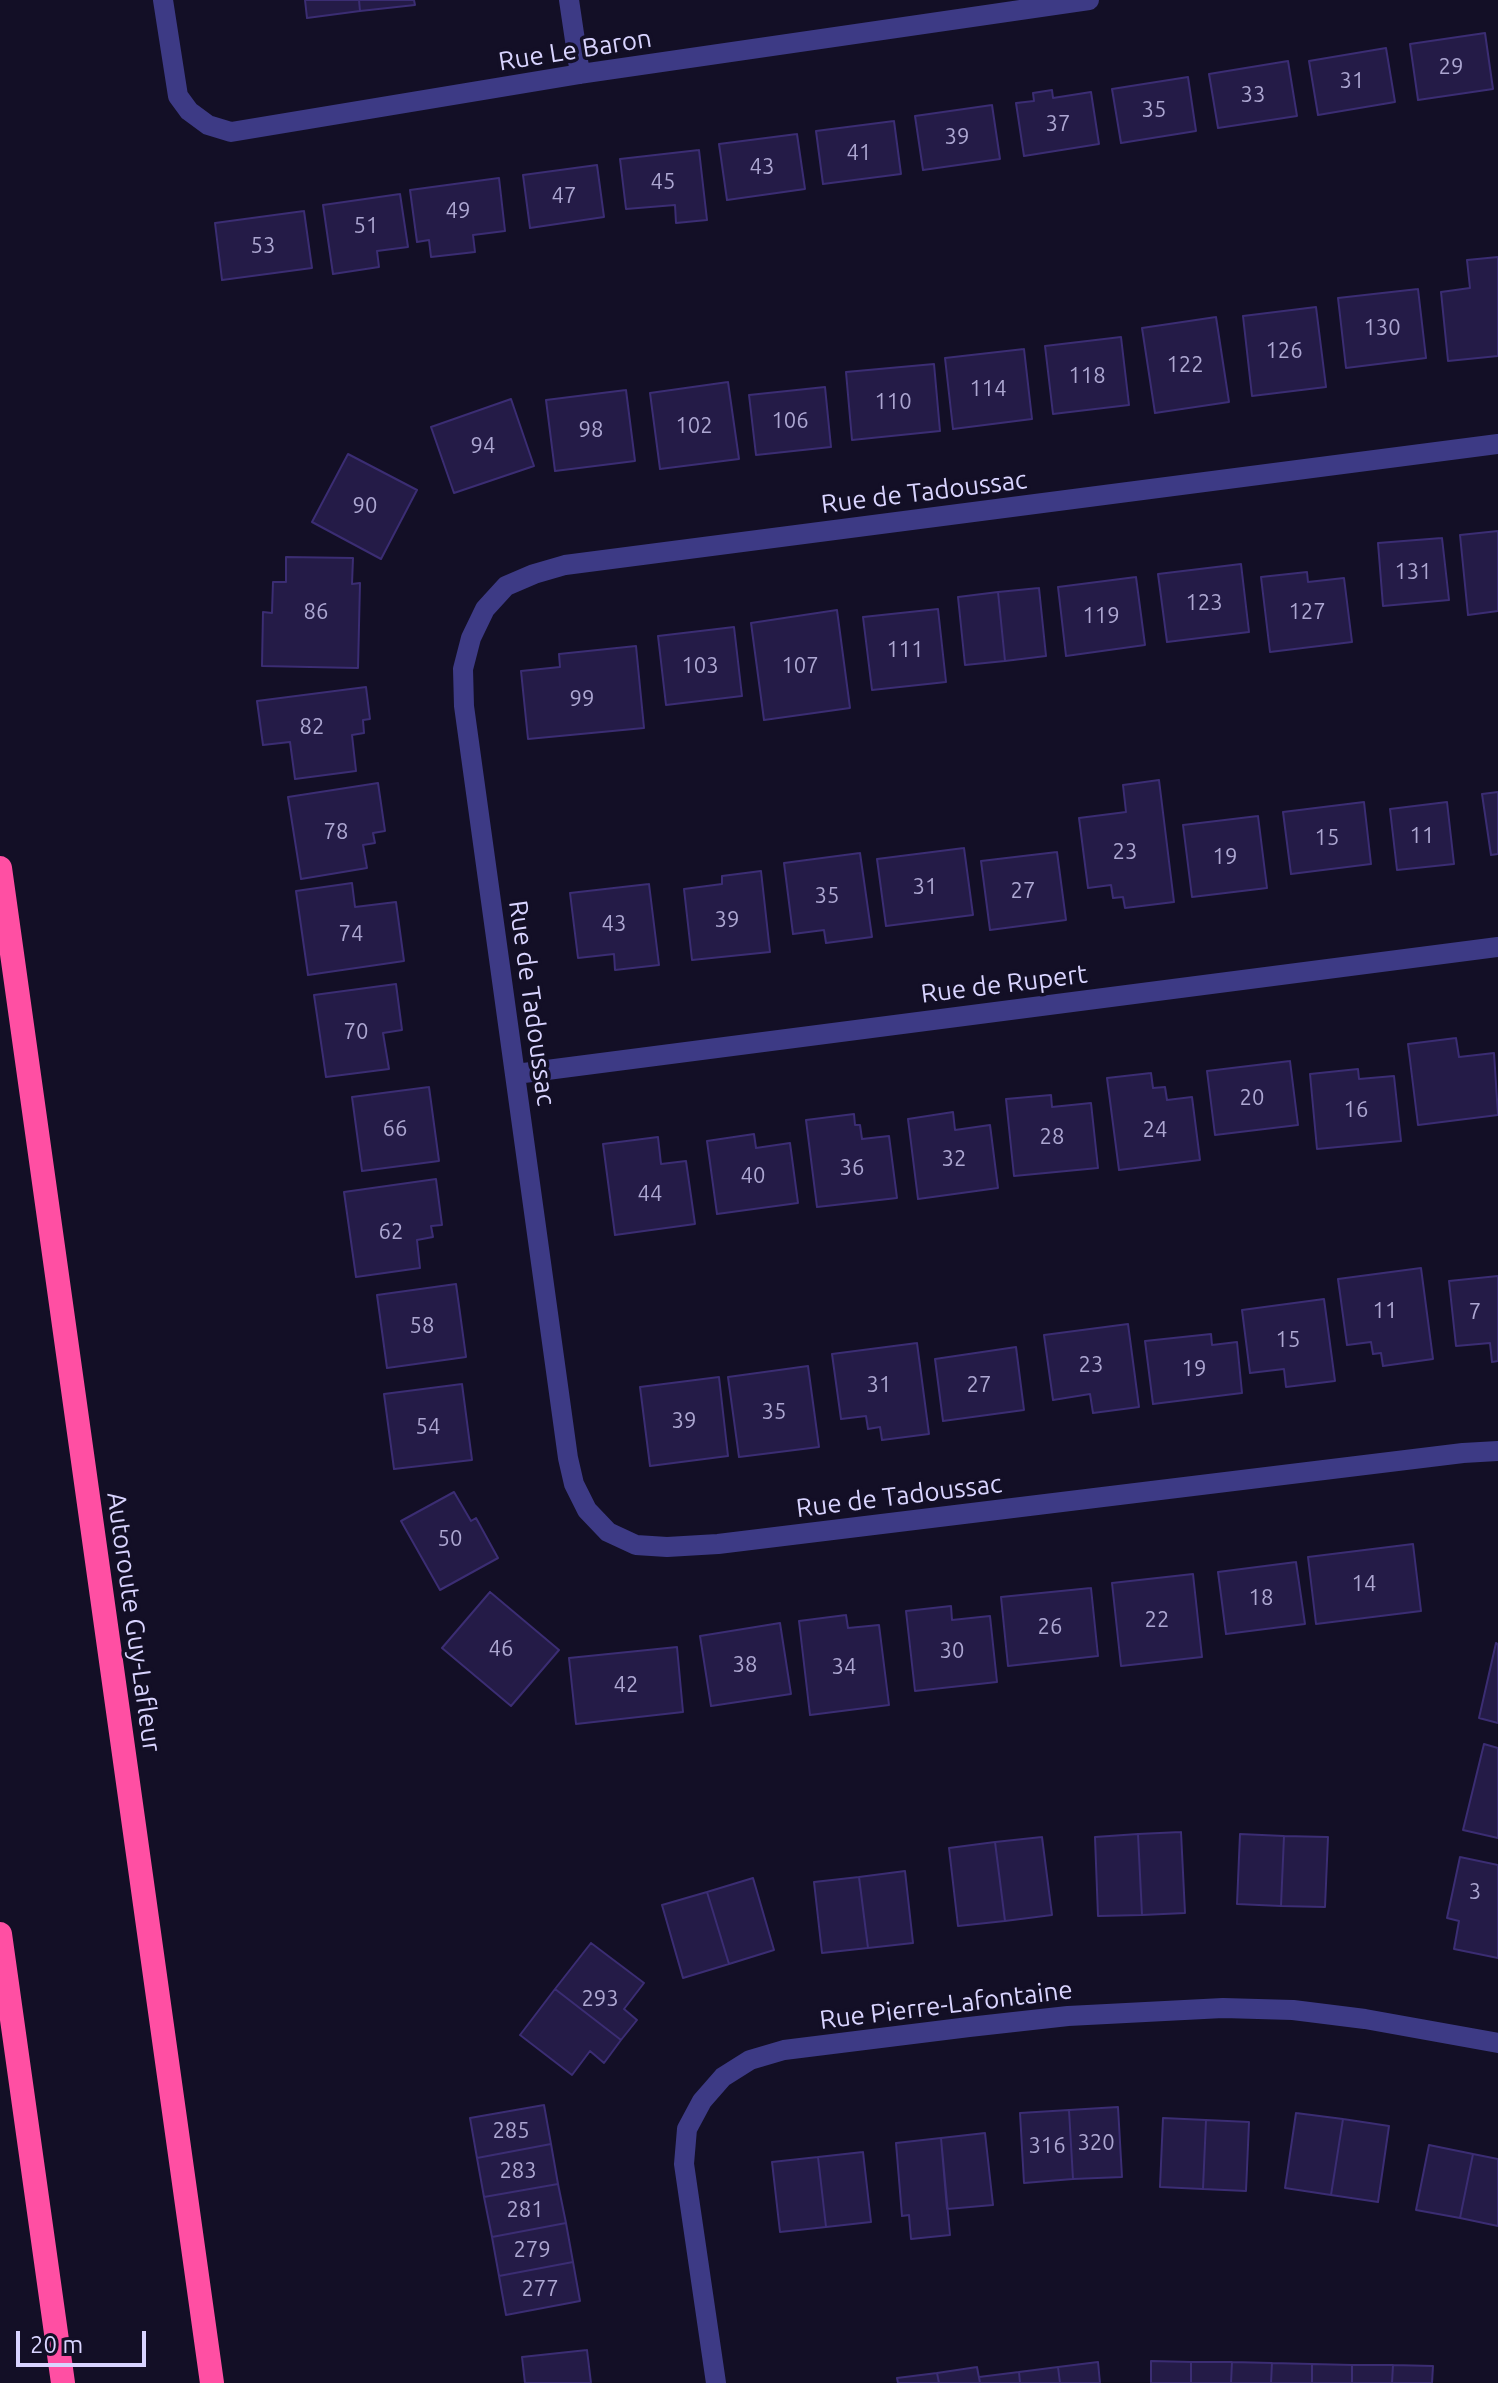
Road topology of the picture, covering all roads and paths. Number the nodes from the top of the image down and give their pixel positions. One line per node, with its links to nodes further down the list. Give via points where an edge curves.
1 (163, 0): 5 (street, Rue Le Baron, via 178,96 208,125 231,132)
2 (569, 0): 5 (street)
3 (1089, 0): 4 (street, Rue Le Baron)
4 (971, 9): 5 (street, Rue Le Baron)
5 (580, 74)
6 (1498, 444): 9 (street, Rue de Tadoussac, via 565,565 506,586 485,609 463,669)
7 (0, 868): 14 (highway, Autoroute Guy-Lafleur)
8 (1498, 947): 9 (street, Rue de Rupert)
9 (516, 1074): 10 (street, Rue de Tadoussac, via 574,1484 587,1510 608,1532 636,1545 718,1544)
10 (1498, 1451)
11 (0, 1934): 13 (highway)
12 (1498, 2043): 15 (street, Rue Pierre-Lafontaine, via 1365,2019 1223,2008 1039,2019 784,2050 750,2060 723,2077 687,2129 684,2164)
13 (63, 2383)
14 (212, 2383)
15 (716, 2383)

